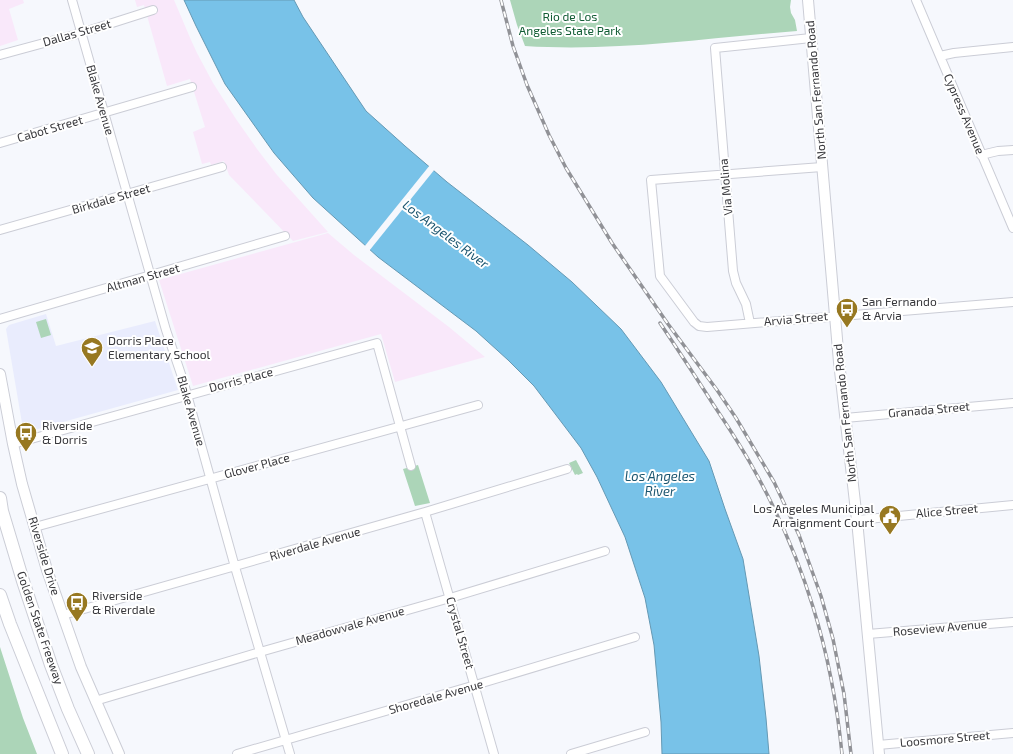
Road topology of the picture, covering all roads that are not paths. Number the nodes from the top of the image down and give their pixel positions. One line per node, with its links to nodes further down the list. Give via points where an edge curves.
1 (72, 0): 5 (street, Blake Avenue)
2 (808, 0): 6 (main road, North San Fernando Road)
3 (916, 0): 9 (street, Cypress Avenue)
4 (153, 10): 5 (street, Dallas Street)
5 (81, 33): 8 (street, Dallas Street); 11 (street, Blake Avenue)
6 (811, 38): 15 (main road, North San Fernando Road); 17 (street, Via Molina, via 715,48)
7 (1013, 47): 9 (street)
8 (0, 55)
9 (940, 56): 14 (street, Cypress Avenue)
10 (192, 88): 11 (street, Cabot Street)
11 (104, 113): 12 (street, Cabot Street); 18 (street, Blake Avenue)
12 (0, 143)
13 (1013, 150): 14 (street)
14 (981, 155): 19 (street, Cypress Avenue)
15 (822, 166): 17 (street); 24 (main road, North San Fernando Road)
16 (222, 167): 18 (street, Birkdale Street)
17 (725, 174): 26 (street, Via Molina, via 733,271 746,304); 26 (street, Arvia Street, via 651,180 660,276 699,326)
18 (127, 195): 20 (street, Birkdale Street); 22 (street, Blake Avenue)
19 (1013, 228)
20 (0, 230)
21 (285, 236): 22 (street, Altman Street)
22 (151, 276): 25 (street, Altman Street); 28 (street, Blake Avenue)
23 (1013, 302): 24 (street, Arvia Street)
24 (835, 316): 26 (street, Arvia Street); 31 (main road, North San Fernando Road)
25 (0, 319)
26 (750, 323)
27 (0, 374): 33 (main road, Riverside Drive)
28 (187, 395): 32 (street, Dorris Place, via 377,343); 33 (street, Dorris Place); 36 (street, Blake Avenue)
29 (1013, 403): 31 (street, Granada Street)
30 (478, 406): 32 (street, Glover Place)
31 (845, 418): 40 (main road, North San Fernando Road)
32 (400, 427): 34 (street); 36 (street, Glover Place)
33 (13, 444): 41 (main road, Riverside Drive)
34 (411, 466)
35 (567, 469): 39 (street, Riverdale Avenue)
36 (211, 479): 41 (street, Glover Place); 43 (street, Blake Avenue)
37 (0, 498): 58 (highway, Golden State Freeway, via 23,581 51,665)
38 (1013, 505): 40 (street, Alice Street)
39 (425, 512): 43 (street, Riverdale Avenue); 45 (street, Crystal Street)
40 (857, 520): 48 (main road, North San Fernando Road)
41 (35, 528): 46 (main road, Riverside Drive)
42 (605, 551): 45 (street, Meadowvale Avenue)
43 (235, 567): 46 (street, Riverdale Avenue); 50 (street, Blake Avenue)
44 (0, 595): 57 (highway, Golden State Freeway)
45 (450, 598): 50 (street, Meadowvale Avenue); 51 (street, Crystal Street)
46 (63, 616): 52 (main road, Riverside Drive)
47 (1013, 622): 48 (street, Roseview Avenue)
48 (868, 634): 56 (main road, North San Fernando Road)
49 (635, 637): 51 (street, Shoredale Avenue)
50 (260, 652): 52 (street, Meadowvale Avenue); 55 (street, Blake Avenue)
51 (475, 686): 55 (street, Shoredale Avenue); 62 (street, Crystal Street)
52 (95, 701): 59 (main road, Riverside Drive)
53 (645, 732): 63 (street)
54 (1013, 733): 56 (street, Loosmore Street)
55 (286, 740): 60 (street, Shoredale Avenue); 61 (street, Blake Avenue)
56 (878, 749)
57 (59, 750)
58 (88, 754)
59 (119, 754)
60 (236, 754)
61 (290, 754)
62 (494, 754)
63 (571, 754)

